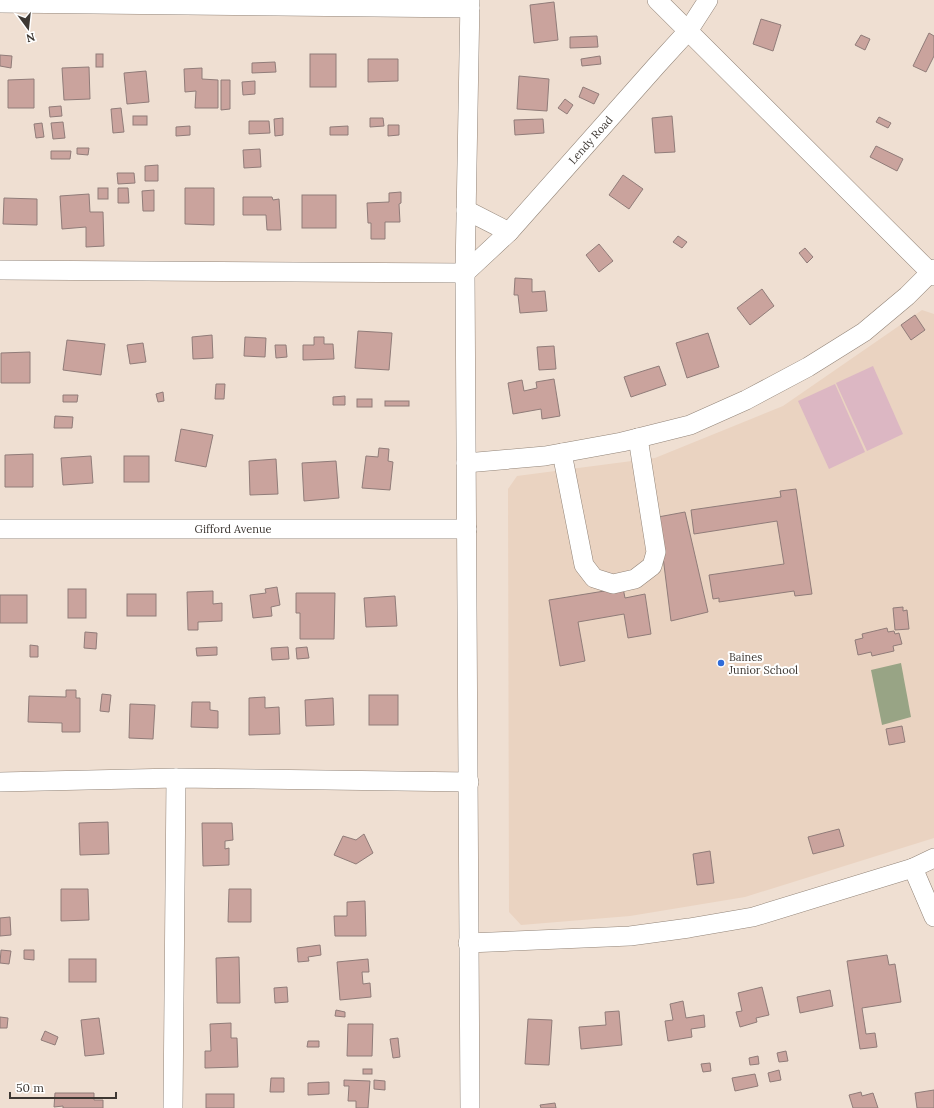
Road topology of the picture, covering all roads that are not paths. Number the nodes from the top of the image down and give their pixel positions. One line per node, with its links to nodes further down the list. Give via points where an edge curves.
1 (657, 0): 5 (street)
2 (708, 0): 5 (street, Lendy Road)
3 (0, 2): 4 (street)
4 (470, 4): 6 (street)
5 (688, 31): 7 (street, Lendy Road); 10 (street)
6 (466, 210): 7 (street); 9 (street)
7 (509, 232): 9 (street, Lendy Road)
8 (0, 270): 9 (street)
9 (465, 273): 13 (street)
10 (933, 273): 11 (street, via 864,332 808,367 746,400 690,424)
11 (638, 438): 12 (street); 12 (street, via 656,552 652,566 635,579 613,584 594,578 584,565)
12 (562, 453): 13 (street)
13 (466, 463): 15 (street)
14 (0, 529): 15 (street, Gifford Avenue)
15 (467, 529): 18 (street)
16 (176, 778): 17 (street); 18 (street); 23 (street)
17 (0, 782)
18 (469, 782): 22 (street)
19 (934, 858): 20 (street)
20 (914, 868): 21 (street); 22 (street, via 753,917 696,927 630,936)
21 (934, 917)
22 (468, 943): 24 (street)
23 (173, 1108)
24 (470, 1108)

